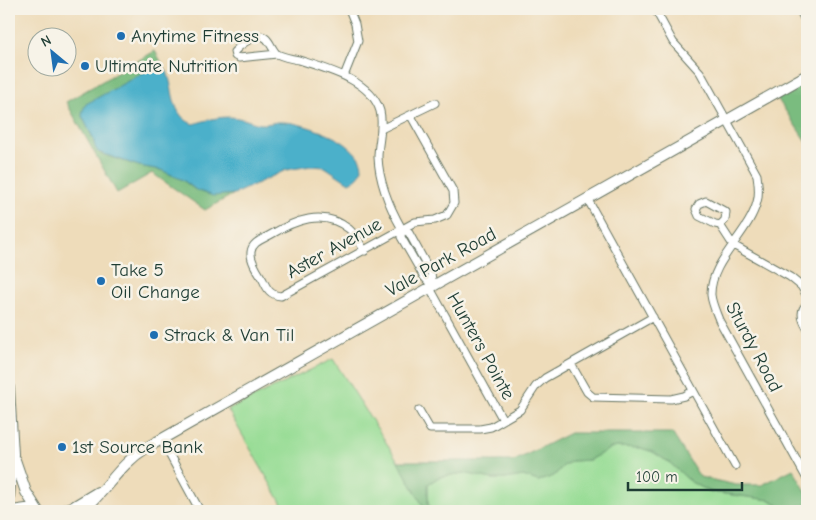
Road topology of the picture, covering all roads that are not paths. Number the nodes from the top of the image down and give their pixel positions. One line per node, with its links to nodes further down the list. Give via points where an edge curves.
1 (349, 9): 7 (street, via 358,40)
2 (655, 9): 10 (street, Sturdy Road, via 674,42 700,72)
3 (799, 9): 4 (street)
4 (807, 24)
5 (277, 54): 5 (street, via 262,36 234,52 239,58); 7 (street, Hunters Pointe)
6 (807, 75): 10 (main road, Vale Park Road)
7 (344, 76): 11 (street, Hunters Pointe, via 371,96 380,110)
8 (434, 103): 9 (street)
9 (411, 116): 11 (street); 14 (street, Aster Avenue, via 455,197 447,214)
10 (727, 120): 12 (main road, Vale Park Road); 15 (street, Sturdy Road, via 752,164 759,187 754,211)
11 (381, 129): 14 (street, Hunters Pointe, via 380,174)
12 (588, 200): 17 (main road, Vale Park Road); 20 (street)
13 (720, 225): 15 (street)
14 (402, 229): 16 (street, Aster Avenue); 17 (street, Hunters Pointe, via 409,233 431,273)
15 (733, 244): 18 (street, via 790,277); 30 (street, Sturdy Road, via 712,282 714,308)
16 (365, 251): 16 (street, Aster Avenue, via 349,229 336,222 313,218 291,223 255,243 251,251 252,260 269,291 281,296)
17 (432, 287): 26 (street, Hunters Pointe); 27 (main road, Vale Park Road)
18 (807, 296)
19 (807, 304): 21 (street, via 802,314)
20 (653, 318): 22 (street, Hunters Pointe); 24 (street)
21 (807, 328)
22 (571, 364): 24 (street, via 593,397 672,399); 26 (street, Hunters Pointe, via 541,381 520,410)
23 (9, 388): 28 (main road)
24 (693, 391): 29 (street)
25 (419, 410): 26 (street, Hunters Pointe, via 430,428 480,429)
26 (504, 420)
27 (160, 439): 31 (main road, Vale Park Road, via 126,462); 37 (street)
28 (13, 454): 32 (main road); 34 (main road, via 26,492)
29 (736, 466)
30 (807, 479)
31 (101, 491): 35 (main road, Vale Park Road); 36 (main road, Vale Park Road)
32 (9, 497)
33 (12, 511): 34 (main road)
34 (37, 511)
35 (61, 511)
36 (82, 511)
37 (200, 511)

